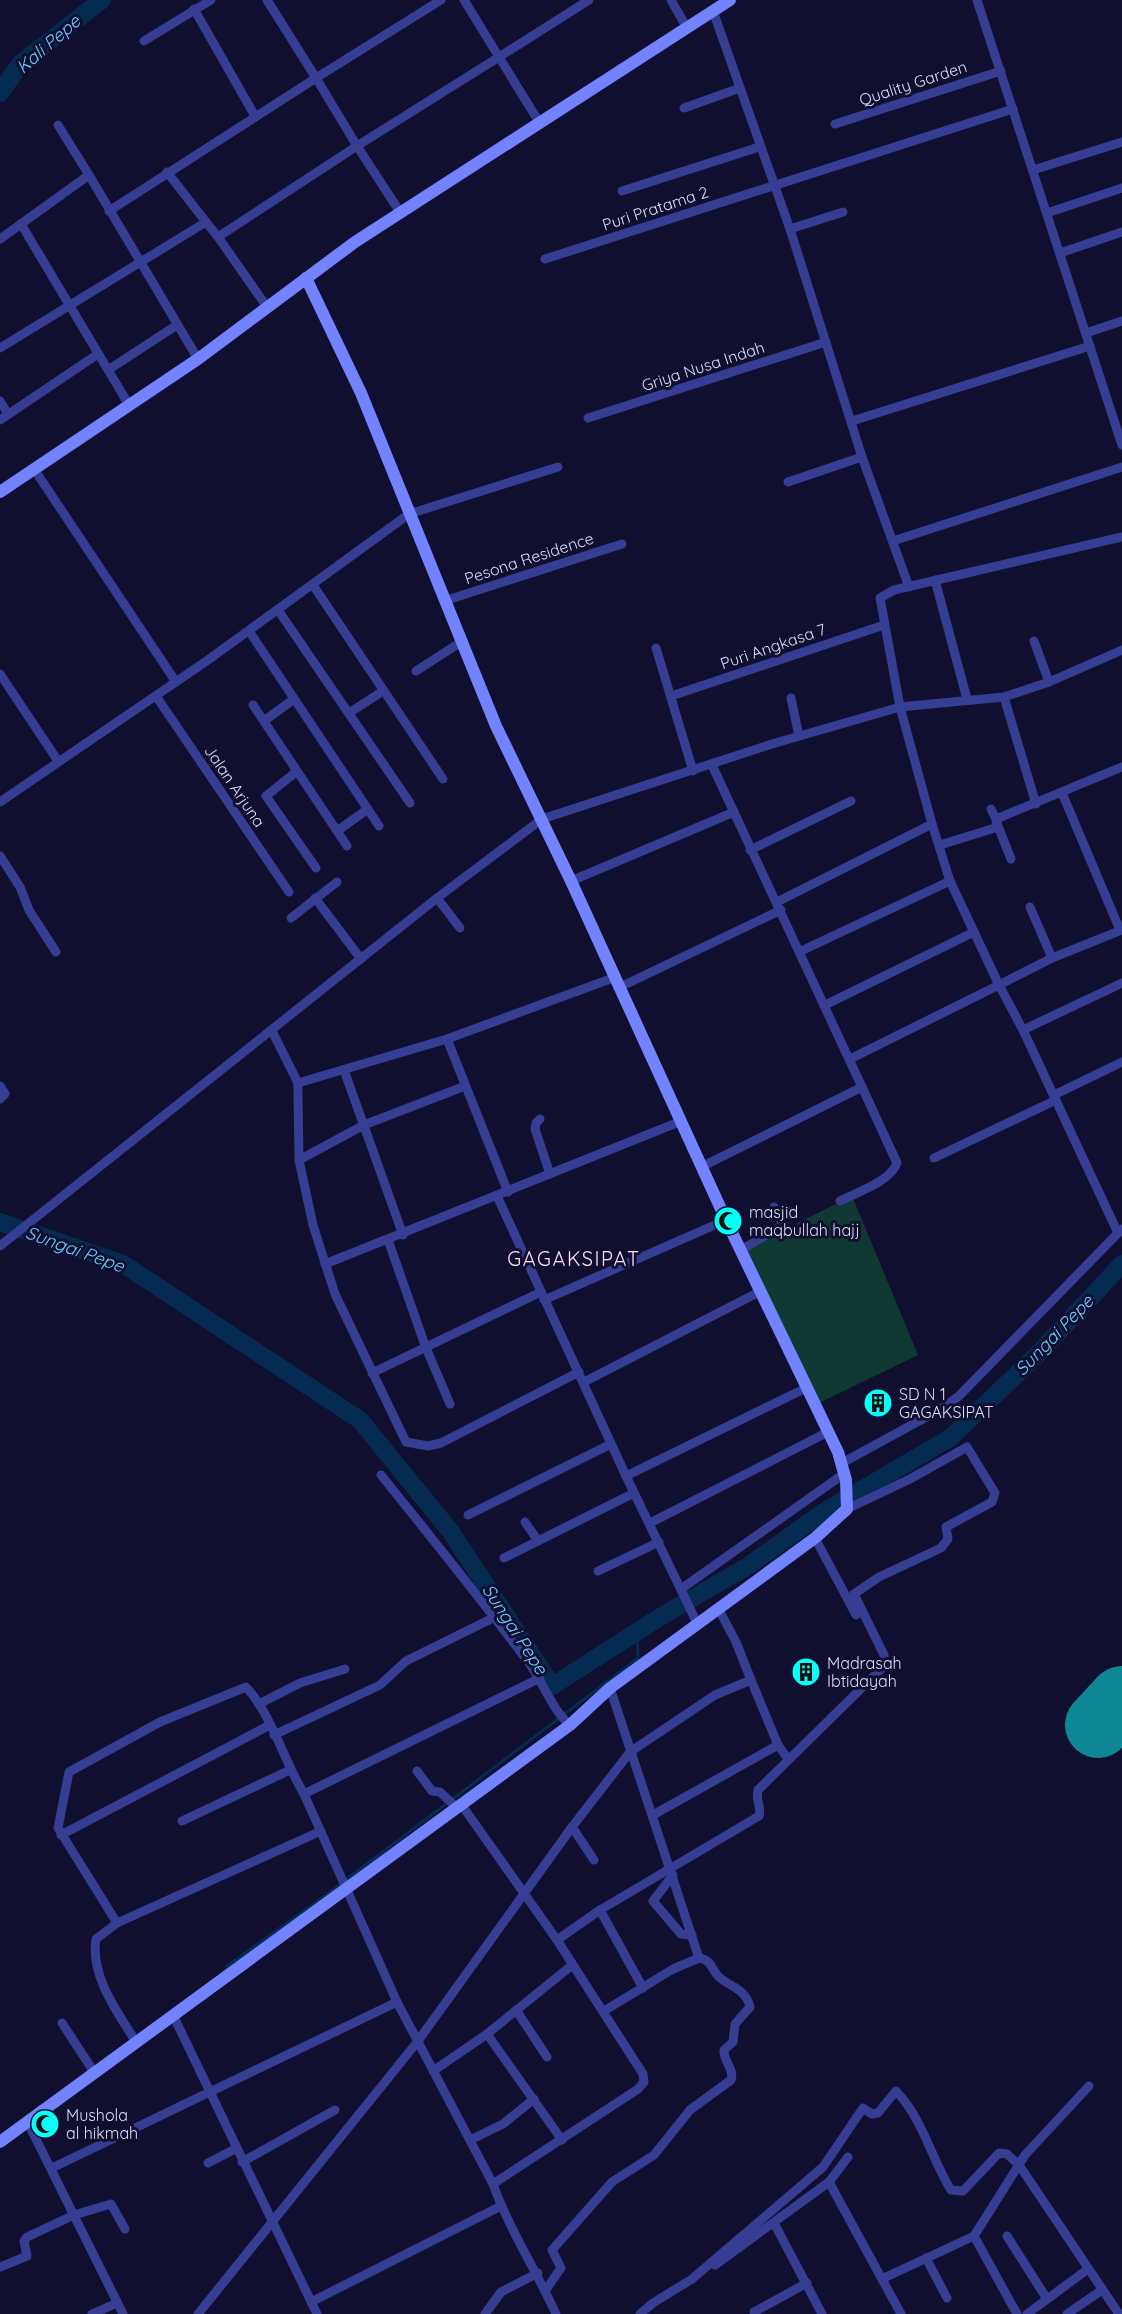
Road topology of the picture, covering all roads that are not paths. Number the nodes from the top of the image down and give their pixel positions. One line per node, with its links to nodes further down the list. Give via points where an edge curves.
1 (211, 0): 9 (street)
2 (267, 0): 15 (street)
3 (441, 0): 15 (street)
4 (464, 0): 13 (street)
5 (589, 0): 13 (street)
6 (671, 0): 11 (street)
7 (730, 0): 10 (main road)
8 (977, 0): 14 (street)
9 (194, 9): 12 (street); 19 (street)
10 (713, 11): 11 (main road); 16 (street)
11 (687, 28): 20 (main road)
12 (144, 41)
13 (499, 57): 20 (street); 24 (street)
14 (1000, 71): 18 (street); 21 (street, Quality Garden)
15 (316, 78): 19 (street); 24 (street)
16 (740, 88): 17 (street); 25 (street)
17 (684, 108)
18 (1013, 109): 26 (street); 29 (street, Puri Pratama 2)
19 (255, 116): 27 (street)
20 (539, 122): 33 (main road)
21 (835, 124)
22 (58, 125): 28 (street)
23 (1122, 142): 26 (street)
24 (357, 146): 33 (street); 40 (street)
25 (759, 147): 29 (street); 31 (street)
26 (1033, 170): 35 (street)
27 (167, 172): 32 (street); 36 (street)
28 (89, 175): 32 (street); 37 (street)
29 (774, 186): 38 (street); 43 (street, Puri Pratama 2)
30 (1122, 188): 35 (street)
31 (622, 191)
32 (109, 211): 44 (street)
33 (400, 212): 45 (main road)
34 (843, 212): 38 (street)
35 (1047, 213): 42 (street)
36 (206, 222): 40 (street); 44 (street)
37 (21, 224): 41 (street); 46 (street)
38 (790, 229): 51 (street)
39 (1122, 232): 42 (street)
40 (219, 237): 47 (street)
41 (0, 239)
42 (1060, 253): 50 (street)
43 (545, 259)
44 (141, 262): 46 (street); 49 (street)
45 (306, 278): 47 (main road); 69 (main road, via 361,393)
46 (69, 304): 53 (street); 54 (street)
47 (267, 307): 55 (main road)
48 (1122, 321): 50 (street)
49 (177, 325): 55 (street); 56 (street)
50 (1086, 333): 52 (street)
51 (826, 342): 60 (street, Griya Nusa Indah); 61 (street)
52 (1090, 346): 61 (street); 62 (street)
53 (0, 348)
54 (98, 354): 56 (street); 59 (street)
55 (198, 358): 58 (main road)
56 (108, 370): 58 (street)
57 (0, 401): 59 (street)
58 (129, 405): 66 (main road)
59 (4, 417)
60 (588, 418)
61 (852, 421): 63 (street)
62 (1122, 445)
63 (862, 457): 67 (street); 71 (street)
64 (558, 467): 69 (street)
65 (1122, 468): 71 (street)
66 (34, 469): 68 (main road); 86 (street)
67 (788, 482)
68 (0, 492)
69 (409, 514): 74 (street); 76 (main road)
70 (1122, 537): 73 (street)
71 (893, 540): 75 (street)
72 (622, 544): 76 (street, Pesona Residence)
73 (935, 580): 75 (street); 94 (street)
74 (313, 585): 77 (street); 88 (street)
75 (909, 587): 78 (street, via 880,598)
76 (444, 601): 81 (main road)
77 (278, 610): 79 (street); 97 (street)
78 (884, 625): 90 (street, Puri Angkasa 7); 96 (street)
79 (249, 631): 86 (street); 93 (street)
80 (1034, 641): 87 (street)
81 (461, 642): 84 (street); 114 (main road, via 496,726)
82 (656, 648): 90 (street)
83 (1122, 650): 87 (street)
84 (416, 671)
85 (0, 674): 100 (street)
86 (176, 682): 89 (street)
87 (1050, 682): 91 (street)
88 (383, 691): 97 (street); 105 (street)
89 (156, 696): 100 (street); 128 (street, Jalan Arjuna)
90 (671, 696): 103 (street)
91 (1004, 697): 94 (street); 110 (street)
92 (791, 698): 99 (street)
93 (294, 699): 98 (street); 111 (street)
94 (966, 699): 96 (street)
95 (253, 705): 98 (street)
96 (900, 707): 99 (street); 116 (street)
97 (349, 713): 109 (street)
98 (264, 721): 104 (street)
99 (799, 736): 101 (street)
100 (58, 760): 108 (street)
101 (712, 765): 103 (street); 113 (street)
102 (1122, 767): 106 (street)
103 (693, 771): 114 (street)
104 (296, 772): 118 (street); 124 (street, via 266,796)
105 (443, 779)
106 (1062, 792): 110 (street); 135 (street)
107 (851, 801): 121 (street)
108 (0, 802)
109 (410, 803)
110 (1036, 804): 115 (street)
111 (368, 809): 117 (street); 118 (street)
112 (991, 809): 115 (street)
113 (734, 813): 121 (street); 125 (street)
114 (542, 819): 125 (main road); 130 (street)
115 (997, 823): 119 (street); 123 (street)
116 (932, 824): 119 (street); 131 (street)
117 (379, 826)
118 (337, 831): 120 (street)
119 (940, 845): 126 (street)
120 (347, 846)
121 (750, 850): 131 (street)
122 (0, 856): 138 (street)
123 (1011, 859)
124 (316, 868)
125 (571, 881): 141 (main road)
126 (950, 881): 136 (street); 137 (street)
127 (337, 882): 129 (street)
128 (289, 892)
129 (315, 898): 133 (street); 140 (street)
130 (437, 898): 134 (street); 140 (street)
131 (779, 906): 137 (street); 141 (street)
132 (1030, 907): 139 (street)
133 (291, 918)
134 (460, 928)
135 (1121, 930): 139 (street)
136 (972, 933): 143 (street); 144 (street)
137 (801, 951): 144 (street)
138 (56, 952)
139 (1052, 958): 143 (street)
140 (361, 959): 146 (street)
141 (616, 983): 147 (street); 156 (main road)
142 (1122, 984): 145 (street)
143 (999, 985): 145 (street); 148 (street)
144 (825, 1005): 148 (street)
145 (1023, 1030): 154 (street)
146 (272, 1031): 151 (street); 170 (street)
147 (447, 1039): 150 (street); 152 (street)
148 (850, 1059): 153 (street)
149 (1122, 1062): 154 (street)
150 (344, 1070): 151 (street); 157 (street)
151 (298, 1083): 159 (street)
152 (465, 1086): 157 (street); 162 (street)
153 (862, 1087): 160 (street); 164 (street, via 897,1163 881,1180)
154 (1055, 1098): 158 (street); 167 (street)
155 (540, 1119): 161 (street, via 535,1129)
156 (680, 1122): 160 (main road); 161 (street)
157 (364, 1125): 159 (street); 168 (street)
158 (934, 1158)
159 (299, 1160): 172 (street)
160 (701, 1167): 166 (main road)
161 (549, 1174): 162 (street)
162 (508, 1192): 163 (street)
163 (497, 1196): 168 (street); 174 (street)
164 (840, 1201)
165 (774, 1207): 171 (street, via 783,1225)
166 (726, 1220): 171 (main road); 174 (street)
167 (1120, 1231): 183 (street, via 959,1396)
168 (403, 1234): 169 (street)
169 (388, 1240): 172 (street); 175 (street)
170 (0, 1246)
171 (741, 1250): 173 (main road)
172 (324, 1264): 177 (street)
173 (761, 1291): 178 (street); 179 (main road)
174 (542, 1296): 175 (street); 176 (street)
175 (426, 1348): 177 (street); 180 (street)
176 (579, 1372): 177 (street, via 441,1443 428,1446 409,1444 403,1438); 178 (street)
177 (372, 1373)
178 (584, 1382): 182 (street)
179 (806, 1388): 181 (main road); 185 (street)
180 (450, 1404)
181 (828, 1432): 183 (main road); 190 (street)
182 (611, 1444): 185 (street); 188 (street)
183 (844, 1472): 187 (main road); 196 (street)
184 (381, 1474): 198 (street)
185 (626, 1476): 186 (street)
186 (634, 1493): 190 (street); 192 (street)
187 (848, 1504): 191 (main road); 211 (street, via 910,1479 967,1447 994,1493 992,1502 946,1527 948,1539 942,1548 879,1577 854,1594 884,1655 885,1665)
188 (468, 1515)
189 (525, 1522): 192 (street)
190 (650, 1523): 193 (street)
191 (815, 1538): 197 (main road); 200 (street)
192 (538, 1541): 194 (street)
193 (659, 1542): 195 (street); 196 (street)
194 (504, 1558)
195 (598, 1571)
196 (682, 1592): 199 (street)
197 (718, 1608): 199 (main road); 203 (street)
198 (495, 1617): 202 (street); 208 (street, via 406,1661 380,1685)
199 (694, 1618): 204 (main road)
200 (873, 1646)
201 (345, 1669): 205 (street, via 300,1683)
202 (540, 1678): 206 (street); 214 (street)
203 (751, 1680): 209 (street); 210 (street, via 715,1695)
204 (610, 1688): 206 (main road); 210 (street)
205 (260, 1704): 207 (street); 220 (street, via 246,1687 240,1688 160,1722 74,1767 69,1772 58,1821)
206 (568, 1723): 215 (main road)
207 (270, 1725): 208 (street); 220 (street)
208 (274, 1735): 212 (street)
209 (778, 1745): 211 (street); 216 (street)
210 (630, 1752): 216 (street); 218 (street)
211 (788, 1759): 222 (street, via 758,1790 759,1816)
212 (290, 1770): 214 (street); 217 (street)
213 (417, 1771): 215 (street, via 432,1791 440,1792)
214 (304, 1794): 219 (street)
215 (453, 1803): 223 (main road); 224 (street)
216 (653, 1815): 222 (street)
217 (182, 1821)
218 (572, 1827): 221 (street); 224 (street)
219 (321, 1831): 223 (street); 226 (street)
220 (61, 1835): 226 (street)
221 (594, 1860)
222 (672, 1872): 225 (street); 227 (street); 227 (street, via 653,1900 681,1934)
223 (347, 1886): 232 (street); 235 (main road)
224 (523, 1894): 228 (street); 238 (street)
225 (600, 1910): 228 (street); 231 (street)
226 (117, 1923): 239 (street, via 96,1939 94,1951 110,1998)
227 (692, 1935): 229 (street)
228 (557, 1940): 230 (street)
229 (699, 1958): 231 (street); 274 (street, via 712,1964 717,1975 734,1984 750,2004 735,2024 733,2042 724,2050 733,2077 685,2115 654,2155 612,2182 552,2250 561,2268)
230 (571, 1966): 233 (street); 234 (street)
231 (643, 1988): 234 (street)
232 (398, 2002): 238 (street); 244 (street)
233 (516, 2010): 237 (street); 240 (street)
234 (604, 2011): 249 (street, via 643,2074 644,2082 638,2090)
235 (173, 2015): 239 (main road); 244 (street)
236 (62, 2023): 242 (street)
237 (487, 2034): 241 (street); 245 (street)
238 (418, 2041): 241 (street); 261 (street)
239 (136, 2042): 242 (main road)
240 (547, 2057)
241 (433, 2071): 248 (street)
242 (94, 2072): 247 (main road)
243 (1089, 2086): 255 (street)
244 (210, 2090): 251 (street); 256 (street)
245 (534, 2099): 248 (street, via 503,2124); 249 (street)
246 (335, 2110): 253 (street)
247 (27, 2121): 250 (main road); 256 (street)
248 (470, 2140): 258 (street)
249 (562, 2140): 258 (street)
250 (0, 2142)
251 (235, 2149): 253 (street); 254 (street)
252 (848, 2157): 257 (street)
253 (242, 2162): 261 (street)
254 (208, 2163)
255 (1019, 2165): 264 (street); 268 (street); 271 (street, via 1007,2154 999,2153 963,2191 951,2190 936,2167 926,2135 894,2091 878,2113 863,2108 823,2167)
256 (52, 2168): 260 (street)
257 (829, 2182): 262 (street); 270 (street)
258 (493, 2184): 259 (street)
259 (501, 2206): 269 (street); 277 (street)
260 (74, 2216): 263 (street, via 111,2204); 267 (street, via 27,2237 27,2256); 278 (street)
261 (272, 2222): 277 (street); 282 (street)
262 (774, 2223): 271 (street); 272 (street)
263 (125, 2229)
264 (974, 2236): 266 (street); 289 (street)
265 (1007, 2236): 276 (street)
266 (926, 2258): 270 (street); 275 (street)
267 (0, 2267)
268 (1088, 2269): 273 (street); 276 (street)
269 (538, 2273): 274 (street); 284 (street, via 501,2292)
270 (884, 2278): 288 (street)
271 (692, 2279): 286 (street)
272 (807, 2283): 279 (street); 287 (street)
273 (1102, 2290): 291 (street); 292 (street)
274 (545, 2291): 285 (street)
275 (947, 2298)
276 (1047, 2299): 290 (street)
277 (311, 2302): 283 (street)
278 (117, 2303): 280 (street); 281 (street)
279 (754, 2312)
280 (92, 2314)
281 (123, 2314)
282 (198, 2314)
283 (317, 2314)
284 (485, 2314)
285 (556, 2314)
286 (640, 2314)
287 (822, 2314)
288 (901, 2314)
289 (1017, 2314)
290 (1027, 2314)
291 (1066, 2314)
292 (1119, 2314)

